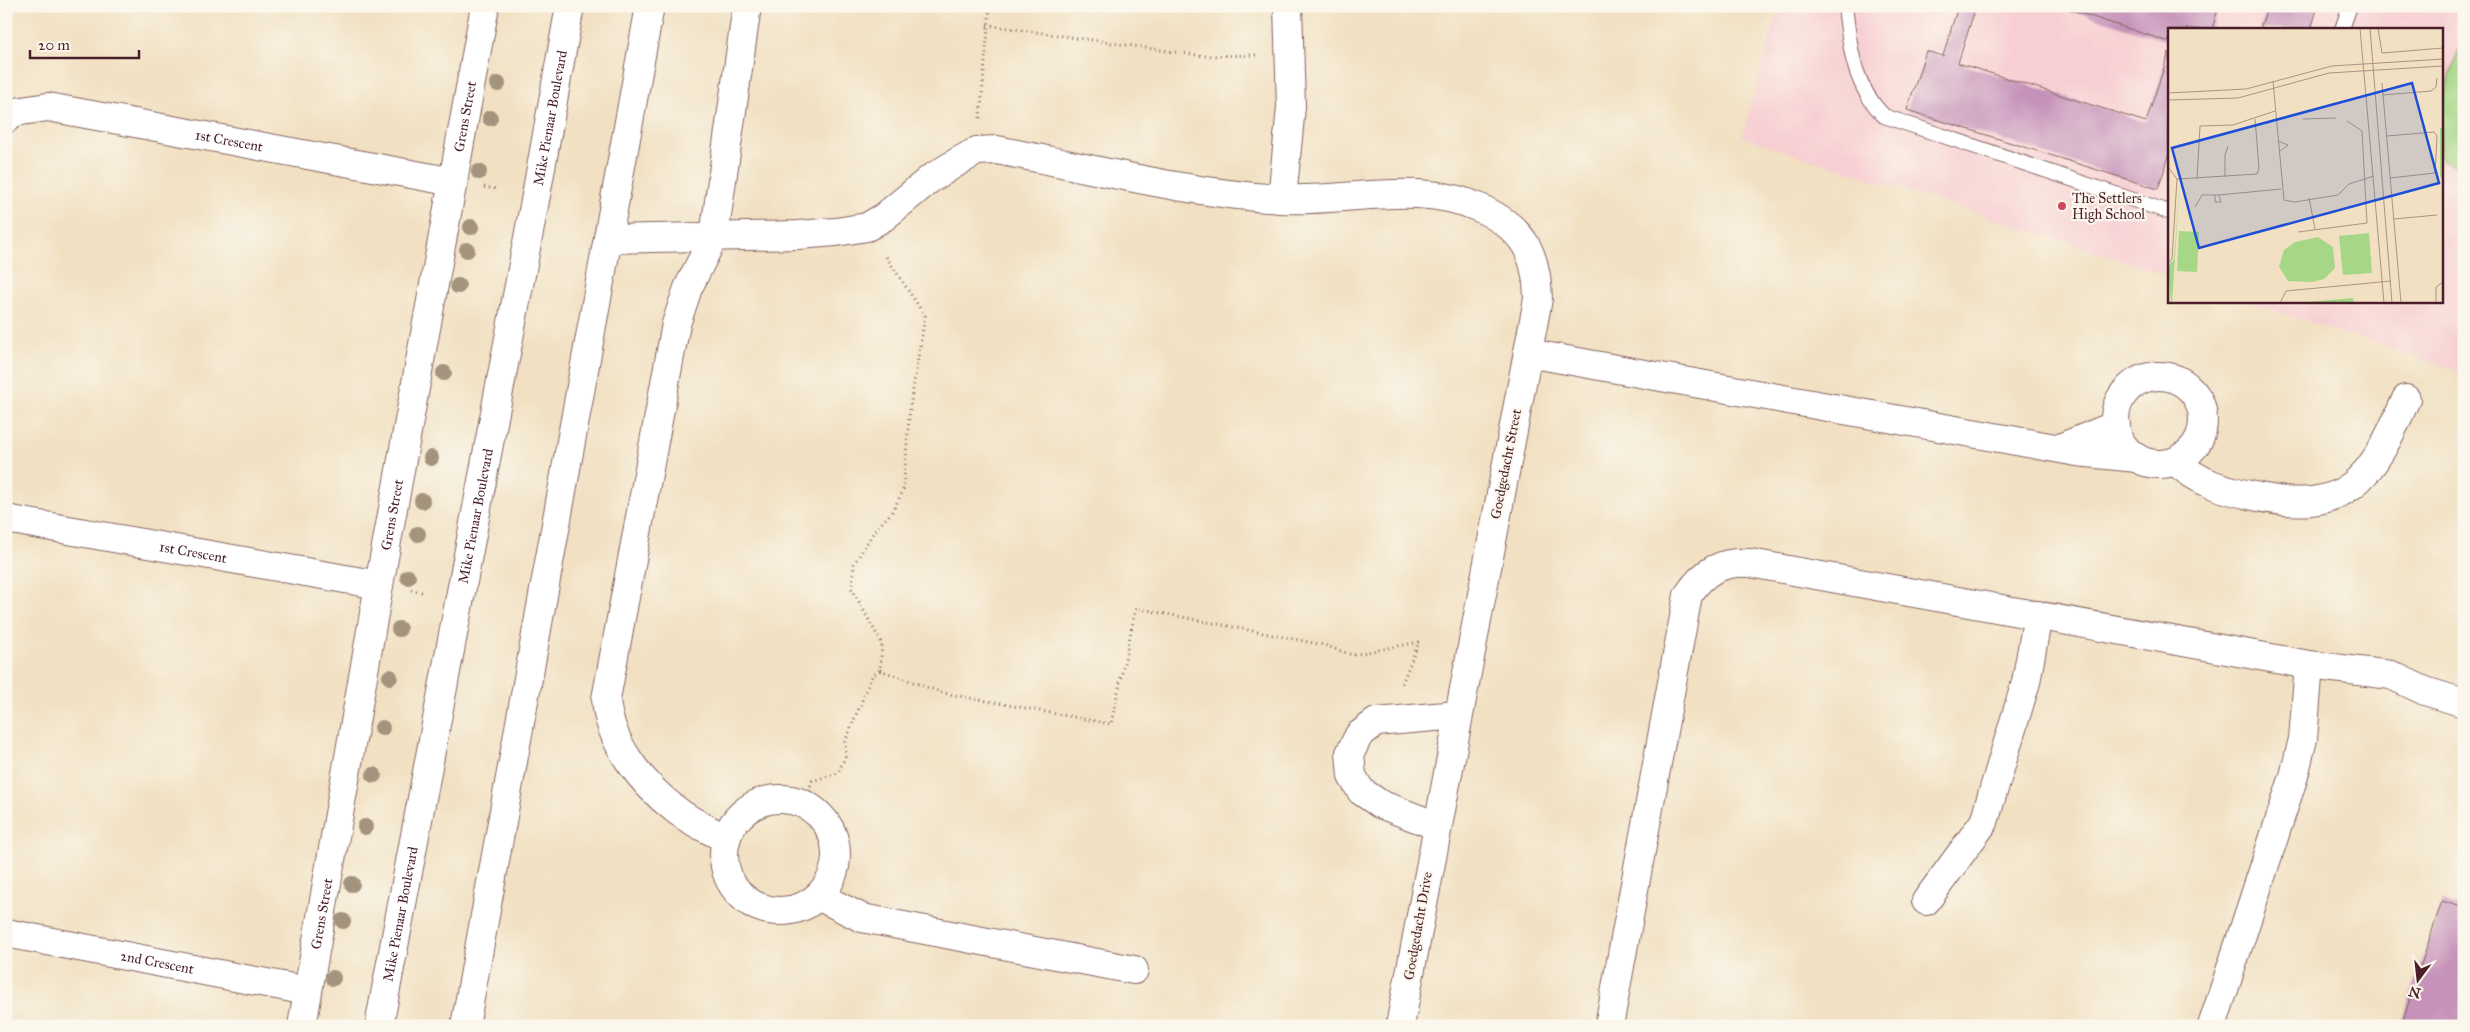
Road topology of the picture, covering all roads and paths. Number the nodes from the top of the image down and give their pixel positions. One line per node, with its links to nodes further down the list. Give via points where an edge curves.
1 (485, 6): 14 (street, Grens Street)
2 (570, 6): 43 (street, Mike Pienaar Boulevard)
3 (650, 6): 19 (street)
4 (747, 6): 18 (street)
5 (990, 6): 9 (path)
6 (1288, 6): 11 (street)
7 (1844, 6): 16 (lane, via 1851,53 1861,82 1870,101 1884,116)
8 (2350, 6): 10 (lane)
9 (988, 25): 11 (path, via 1203,56); 13 (path)
10 (2342, 28)
11 (1290, 55): 15 (street, via 1291,107)
12 (6, 119): 14 (street, 1st Crescent, via 15,112 48,107)
13 (977, 151): 15 (street, Goedgedacht Street, via 997,150 1164,184); 17 (street, via 930,179)
14 (454, 182): 27 (street, Grens Street)
15 (1282, 199): 20 (street, Goedgedacht Street, via 1432,194 1481,208 1506,222 1526,244 1535,263 1538,299)
16 (2168, 212)
17 (867, 227): 18 (street, via 798,235); 30 (path, via 925,316 910,407 903,491 892,512 875,530 854,564 852,589 882,644)
18 (714, 236): 19 (street); 36 (street, via 688,288 676,324 606,699 607,717 613,733 654,792 677,811)
19 (608, 239): 44 (street)
20 (1528, 353): 23 (street); 32 (street, Goedgedacht Street)
21 (2406, 399): 25 (street, via 2381,452 2364,474 2345,491 2320,501 2272,500 2225,489 2204,482)
22 (2116, 425): 23 (street); 24 (street, via 2127,450); 25 (street, via 2116,411 2121,399 2135,384 2154,376 2181,381 2200,402 2203,415 2198,442)
23 (2060, 448): 24 (street)
24 (2138, 458): 25 (street, via 2151,463)
25 (2176, 462)
26 (6, 520): 27 (street, 1st Crescent)
27 (379, 585): 41 (street, Grens Street)
28 (2038, 615): 29 (street); 38 (street, via 2026,682 1984,822); 46 (street, via 1750,563 1722,564 1697,581 1688,595 1684,612)
29 (2309, 665): 31 (street, via 2391,676); 47 (street, via 2303,739 2294,776)
30 (880, 670): 33 (path, via 943,693 1111,724 1136,608 1324,646 1352,655 1419,642); 34 (path, via 872,676 846,742 846,754 838,773 812,781)
31 (2464, 703)
32 (1458, 715): 33 (street); 35 (street, Goedgedacht Street)
33 (1387, 719): 35 (street, via 1364,729 1355,740 1350,753 1352,776 1361,791 1372,799)
34 (804, 805): 36 (street, via 778,799 761,803 746,811); 37 (street, via 825,822 833,837 836,854 834,872)
35 (1437, 826): 45 (street, Goedgedacht Drive)
36 (726, 839): 37 (street, via 724,857 727,874 748,901 781,911 798,908)
37 (820, 897): 40 (street, via 862,918)
38 (1926, 901)
39 (6, 933): 41 (street, 2nd Crescent)
40 (1134, 970)
41 (308, 991): 42 (street, Grens Street)
42 (302, 1026)
43 (379, 1026)
44 (465, 1026)
45 (1400, 1026)
46 (1609, 1026)
47 (2212, 1026)

